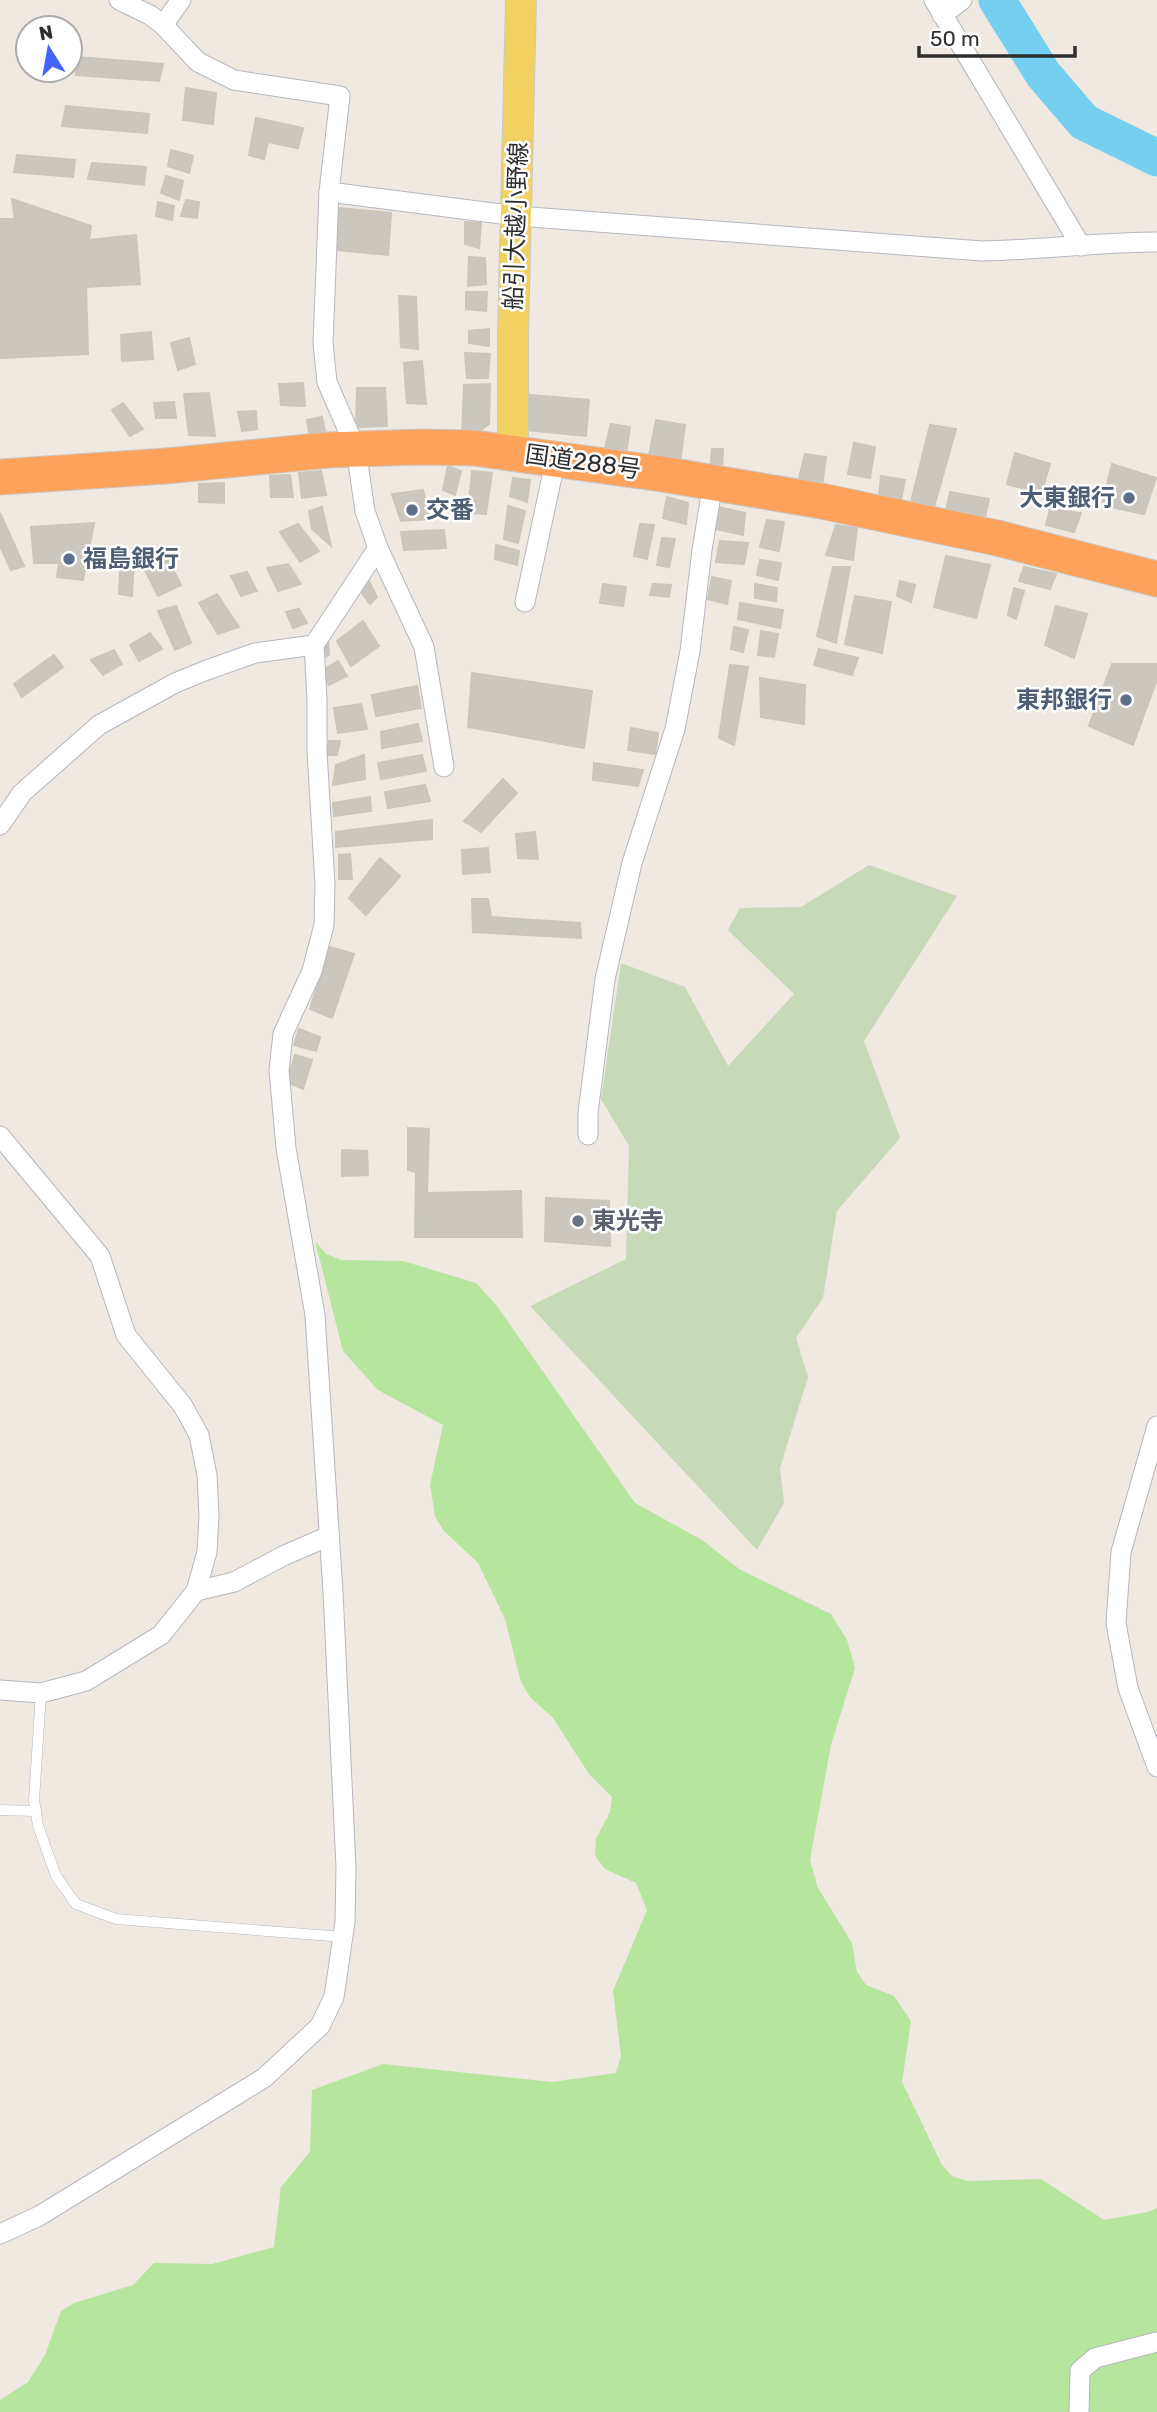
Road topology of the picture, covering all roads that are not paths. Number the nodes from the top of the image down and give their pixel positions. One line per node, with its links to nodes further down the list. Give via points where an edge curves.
1 (119, 0): 6 (street)
2 (181, 0): 6 (street)
3 (522, 0): 8 (main road, 船引大越小野線)
4 (962, 0): 5 (street)
5 (938, 8): 10 (street)
6 (163, 24): 7 (street, via 198,62 234,80 340,96)
7 (329, 192): 8 (street); 11 (street, via 323,343 327,382)
8 (517, 216): 10 (street, via 982,251); 12 (main road, 船引大越小野線)
9 (1157, 242): 10 (street)
10 (1081, 246)
11 (356, 449): 12 (highway, 国道288号); 14 (highway, 国道288号); 16 (street, via 365,511)
12 (513, 452): 13 (highway, 国道288号)
13 (556, 458): 15 (highway, 国道288号); 18 (street)
14 (0, 477)
15 (713, 483): 17 (highway, 国道288号, via 911,519); 22 (street, via 675,729 632,863 605,979)
16 (378, 548): 19 (street); 20 (street, via 424,648)
17 (1157, 579)
18 (525, 602)
19 (314, 645): 21 (street, via 255,653 174,683 99,726 22,793); 25 (street, via 324,925 312,971 283,1034 279,1070 286,1148 315,1315)
20 (444, 767)
21 (0, 825)
22 (588, 1135)
23 (0, 1136): 26 (street, via 100,1256 126,1335 183,1406 199,1435 209,1517 207,1552)
24 (1157, 1426): 29 (street, via 1121,1552 1116,1623 1128,1688)
25 (329, 1536): 26 (street, via 234,1582); 32 (street, via 346,1867)
26 (196, 1591): 28 (street, via 161,1636 86,1681)
27 (0, 1690): 28 (street)
28 (41, 1693): 31 (lane)
29 (1157, 1767)
30 (0, 1810): 31 (lane)
31 (36, 1811): 32 (lane, via 56,1876 76,1904 116,1919)
32 (344, 1937): 33 (street, via 334,1997 320,2026 264,2078 39,2216)
33 (0, 2234)
34 (1157, 2342): 35 (street, via 1095,2358 1080,2371)
35 (1079, 2412)

